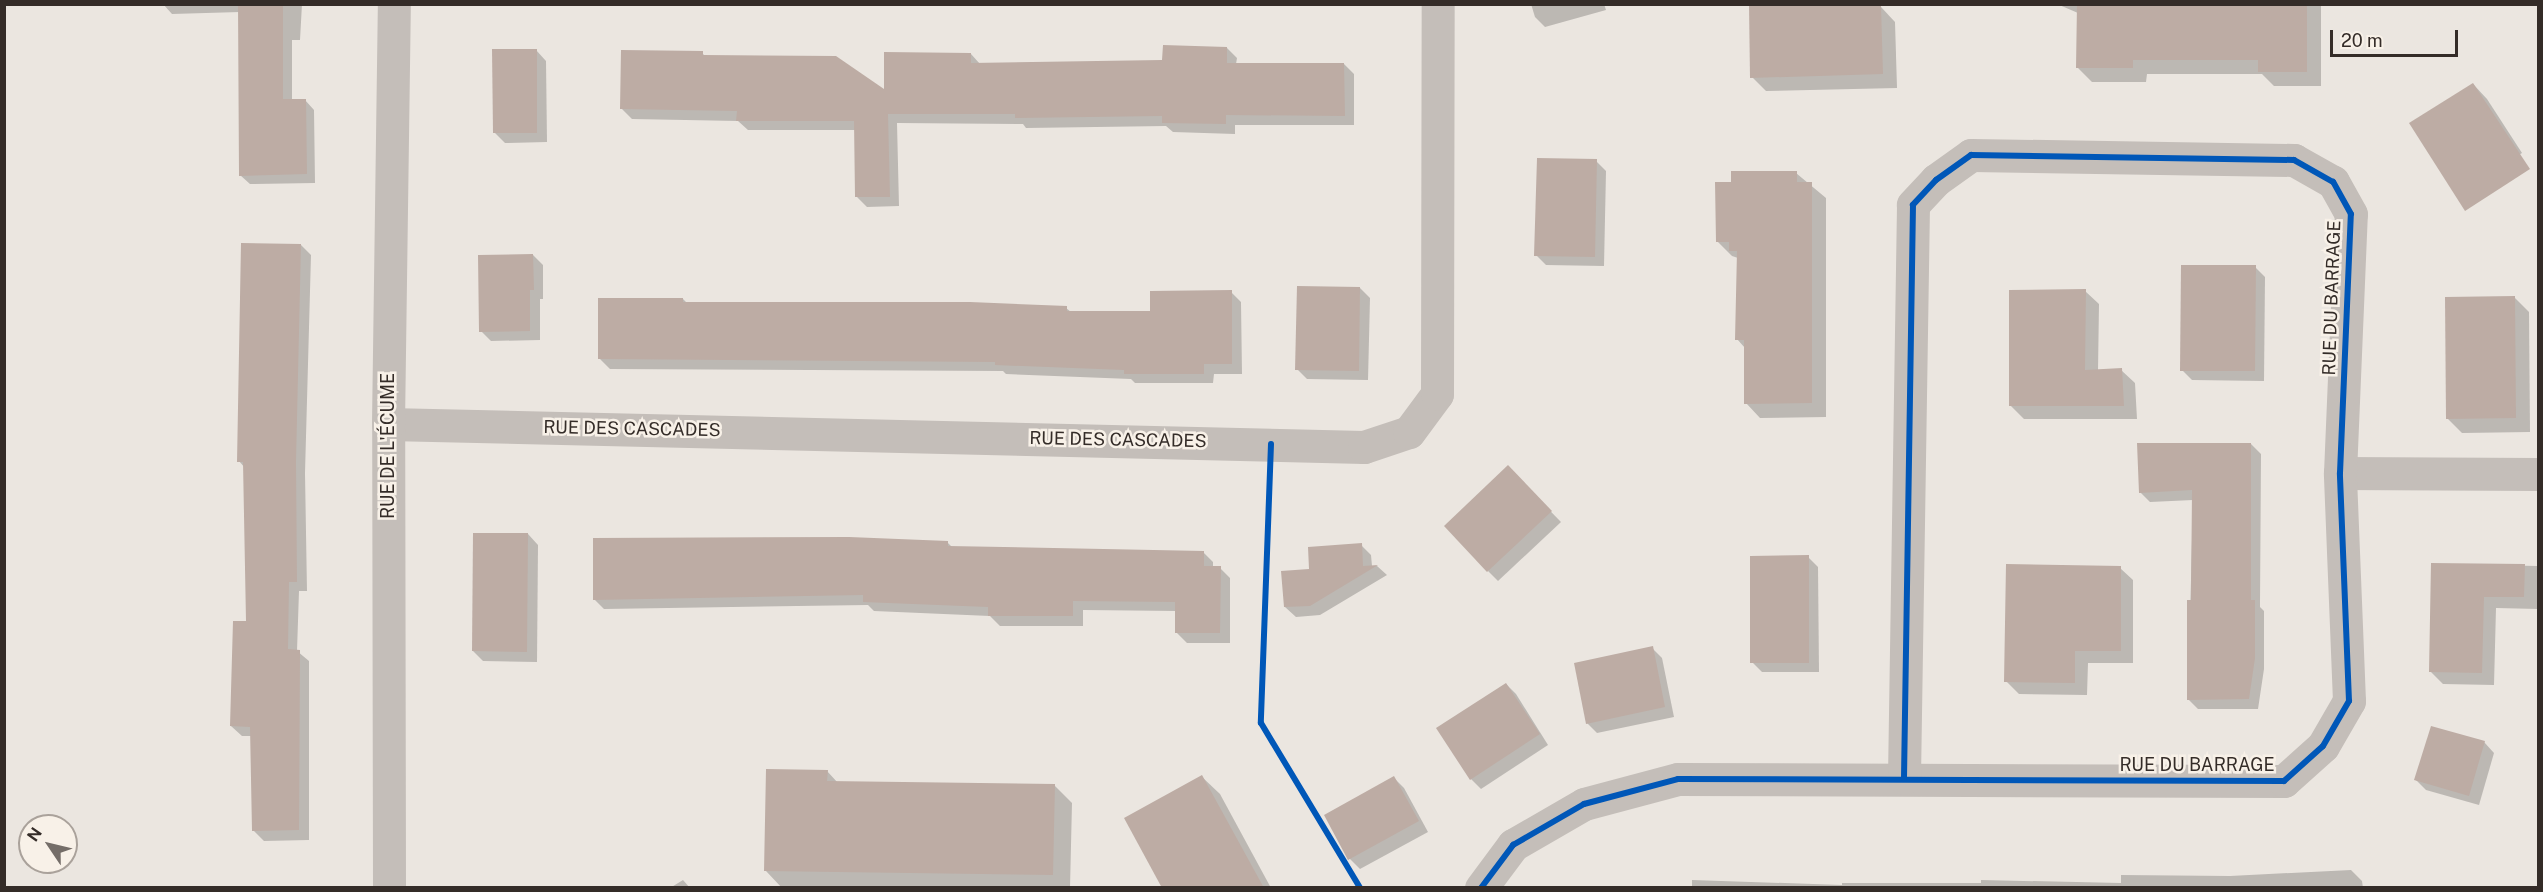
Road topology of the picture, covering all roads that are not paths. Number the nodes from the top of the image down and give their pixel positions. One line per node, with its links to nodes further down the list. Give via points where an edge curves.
1 (394, 4): 3 (street, RUE DE L'ÉCUME)
2 (1438, 4): 3 (street, RUE DES CASCADES, via 1437,394 1409,432 1364,447)
3 (388, 424): 7 (street, RUE DE L'ÉCUME)
4 (2340, 473): 5 (street); 6 (street, RUE DU BARRAGE, via 2349,700 2324,746 2283,781); 6 (street, RUE DU BARRAGE, via 2351,214 2333,182 2294,160 1971,155 1936,180 1913,205)
5 (2538, 474)
6 (1904, 778): 8 (street, RUE DU BARRAGE, via 1678,779 1584,804 1513,844)
7 (389, 888)
8 (1481, 888)

